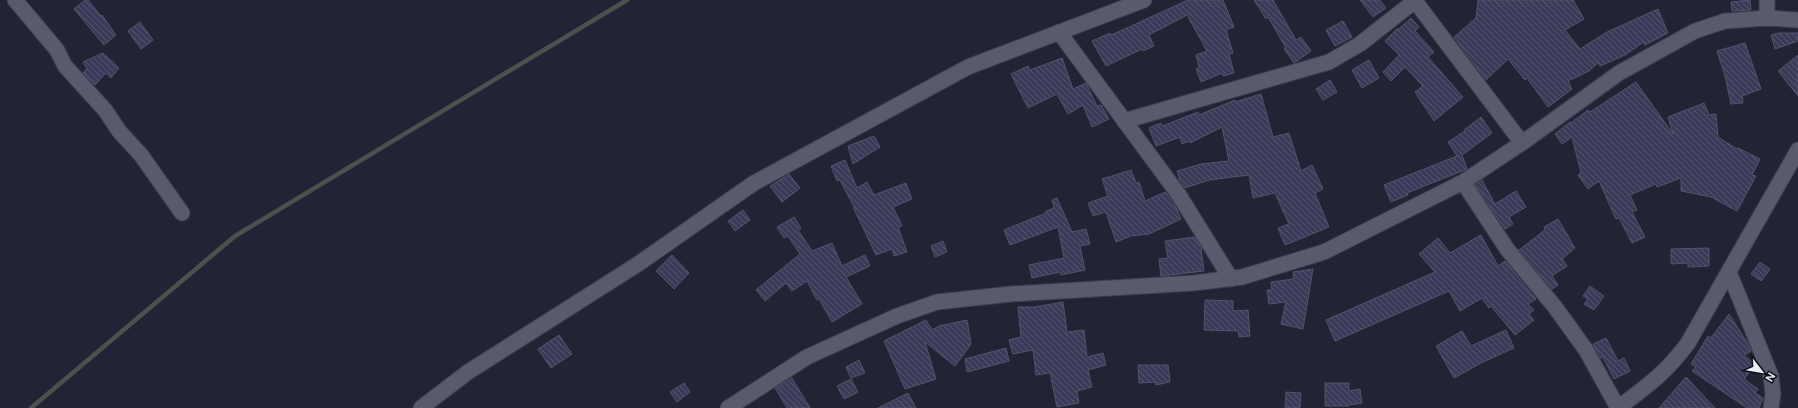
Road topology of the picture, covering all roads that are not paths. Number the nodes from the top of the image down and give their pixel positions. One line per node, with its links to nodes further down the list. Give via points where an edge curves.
1 (15, 0): 12 (street, via 57,50 65,66 141,155)
2 (1144, 0): 7 (street)
3 (1416, 0): 8 (street, via 1360,44 1329,62); 9 (street)
4 (1767, 0): 5 (street)
5 (1767, 18): 6 (street); 9 (street, via 1725,21 1695,31 1619,73)
6 (1798, 20)
7 (1059, 32): 8 (street); 15 (street, via 968,68 754,183 638,264 468,372)
8 (1124, 121): 14 (street, via 1179,195)
9 (1522, 143): 11 (street)
10 (1798, 150): 13 (street)
11 (1463, 182): 13 (street, via 1507,249 1555,307 1586,350 1618,408 1656,380 1672,364 1688,343); 14 (street, via 1324,252)
12 (182, 213)
13 (1729, 272): 17 (street, via 1771,376)
14 (1231, 278): 16 (street, via 937,302 897,316 807,357)
15 (421, 408)
16 (728, 408)
17 (1771, 408)

